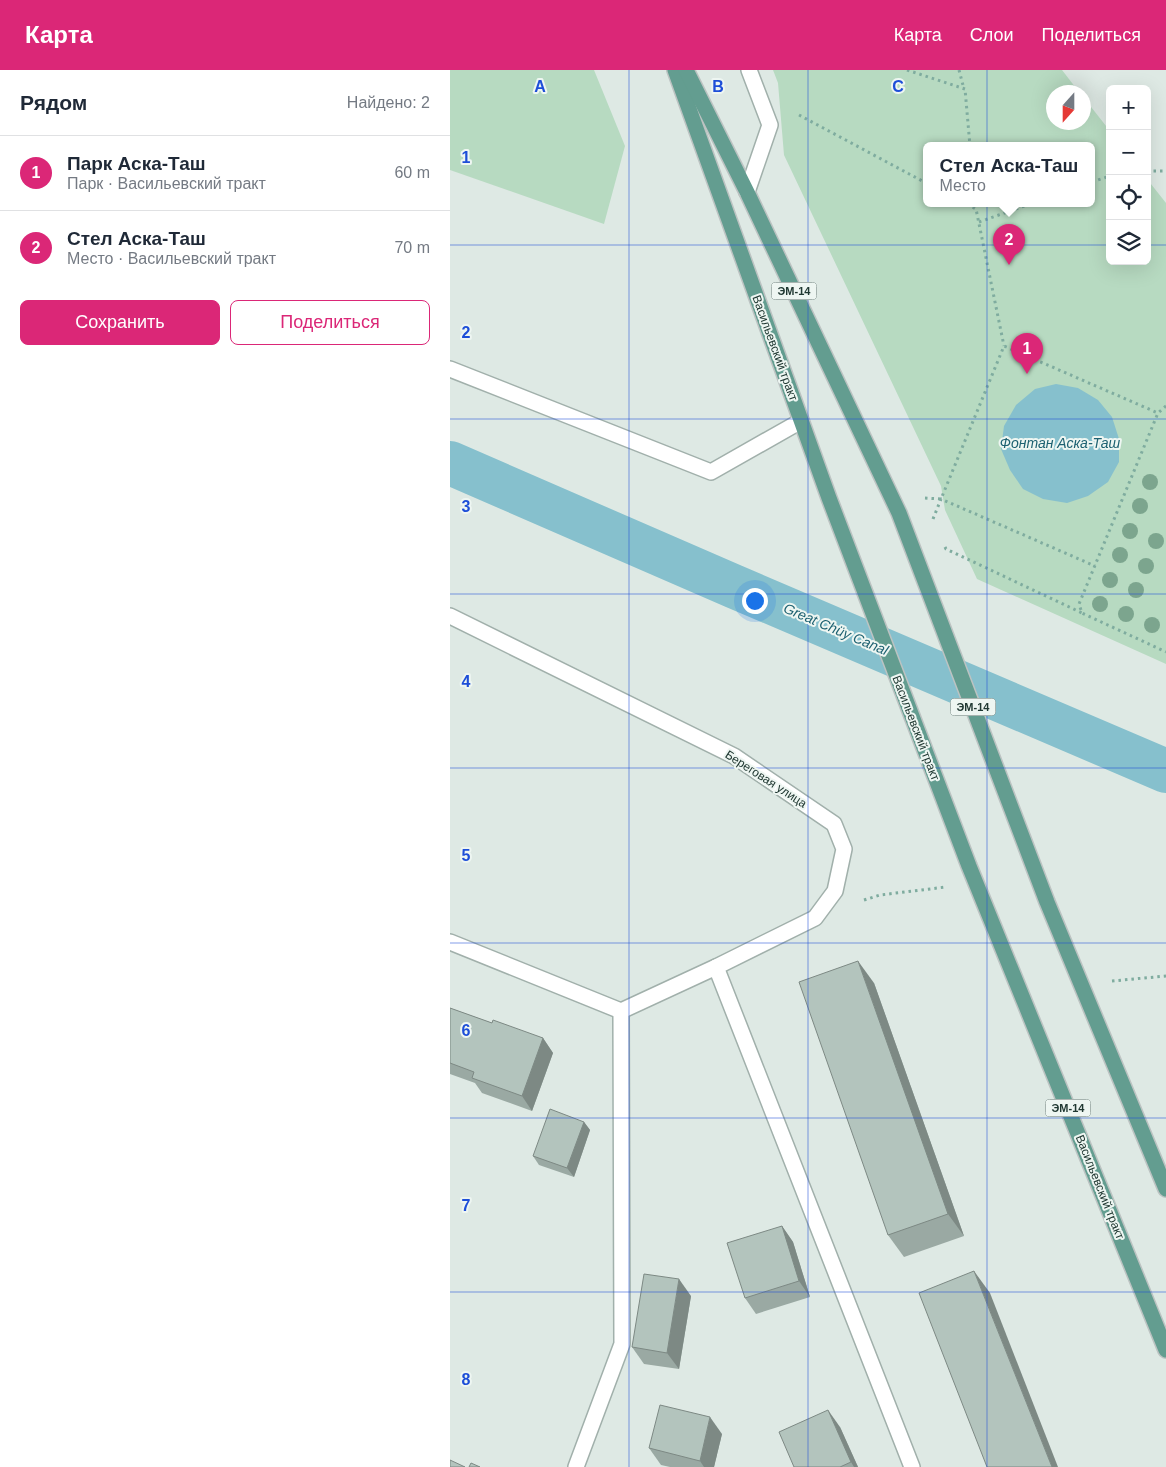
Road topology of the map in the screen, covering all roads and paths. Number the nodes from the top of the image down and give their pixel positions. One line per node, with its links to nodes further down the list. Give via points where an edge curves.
1 (675, 70): 21 (main road, Васильевский тракт / ЭМ-14)
2 (686, 70): 12 (main road, ЭМ-14)
3 (748, 70): 7 (street)
4 (907, 70): 6 (path)
5 (959, 70): 6 (path)
6 (964, 89): 8 (path)
7 (758, 94): 11 (path); 12 (street, via 770,125)
8 (970, 142)
9 (1151, 171): 10 (path)
10 (1166, 172)
11 (923, 181)
12 (747, 192): 22 (main road, ЭМ-14)
13 (972, 207): 15 (path)
14 (1021, 207): 16 (path)
15 (976, 209): 16 (path)
16 (978, 222): 17 (path)
17 (1004, 346): 20 (path); 23 (path)
18 (450, 369): 21 (street, via 711,472)
19 (1166, 406): 20 (path)
20 (1158, 413): 26 (path)
21 (801, 421): 30 (main road, Васильевский тракт / ЭМ-14)
22 (892, 497): 23 (path); 35 (main road, ЭМ-14)
23 (941, 499): 24 (path); 26 (path)
24 (932, 522)
25 (943, 542): 27 (path, via 946,549)
26 (1095, 566): 27 (path, via 1079,604)
27 (1082, 613): 29 (path)
28 (450, 616): 33 (street, Береговая улица, via 734,756 834,824 844,849 836,891 815,918)
29 (1166, 652)
30 (977, 884): 31 (path); 38 (main road, Васильевский тракт / ЭМ-14)
31 (880, 895)
32 (450, 942): 36 (street)
33 (716, 967): 36 (street, Береговая улица); 40 (street)
34 (1166, 976): 35 (path)
35 (1081, 984): 37 (main road, ЭМ-14)
36 (620, 1011): 39 (street, via 622,1344)
37 (1166, 1189)
38 (1166, 1350)
39 (576, 1467)
40 (912, 1467)

